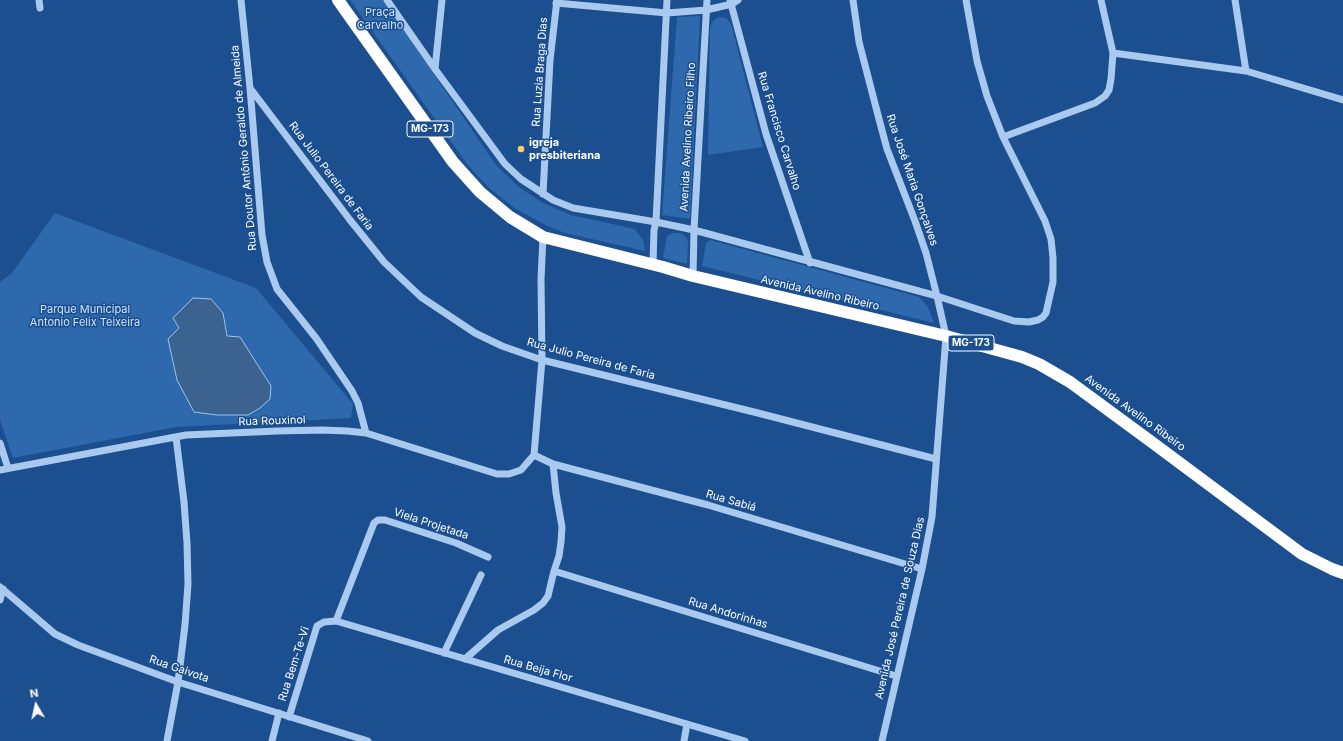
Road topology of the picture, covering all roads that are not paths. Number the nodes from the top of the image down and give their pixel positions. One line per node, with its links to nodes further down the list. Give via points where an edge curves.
1 (39, 0): 14 (street)
2 (241, 0): 20 (street, Rua Doutor Antônio Geraldo de Almeida)
3 (338, 0): 26 (highway, Avenida Avelino Ribeiro / MG-173, via 454,162 480,192 510,217)
4 (387, 0): 18 (street)
5 (442, 0): 18 (street)
6 (667, 0): 16 (street)
7 (707, 0): 15 (street, Avenida Avelino Ribeiro Filho)
8 (853, 0): 30 (street, Rua José Maria Gonçalves, via 858,42 887,150 926,254)
9 (966, 0): 22 (street, via 977,61)
10 (1101, 0): 17 (street)
11 (1235, 0): 19 (street)
12 (556, 1): 16 (street); 23 (street, Rua Luzia Braga Dias, via 550,60)
13 (733, 1): 15 (street); 27 (street, Rua Francisco Carvalho, via 766,134)
14 (40, 8)
15 (706, 10): 16 (street); 25 (street, Avenida Avelino Ribeiro Filho)
16 (667, 13): 24 (street)
17 (1113, 53): 19 (street); 22 (street, via 1109,90 1101,100)
18 (435, 69): 23 (street, via 505,164)
19 (1246, 71): 21 (street)
20 (250, 88): 32 (street, Rua Julio Pereira de Faria, via 384,262 421,297 474,333); 33 (street, Rua Doutor Antônio Geraldo de Almeida, via 262,235 267,262 277,289 316,338 352,391)
21 (1343, 100)
22 (1003, 137): 30 (street, via 1046,221 1052,239 1053,282 1046,313 1038,320 1014,321)
23 (543, 194): 24 (street, via 573,208)
24 (656, 222): 25 (street); 28 (street)
25 (694, 230): 27 (street); 29 (street, Avenida Avelino Ribeiro Filho)
26 (543, 237): 28 (highway, Avenida Avelino Ribeiro / MG-173); 32 (street)
27 (810, 262): 30 (street)
28 (654, 264): 29 (highway, Avenida Avelino Ribeiro / MG-173)
29 (694, 276): 31 (highway, Avenida Avelino Ribeiro / MG-173)
30 (937, 296): 31 (street, Rua José Maria Gonçalves)
31 (946, 336): 37 (street, Avenida José Pereira de Souza Dias); 44 (highway, Avenida Avelino Ribeiro / MG-173, via 1022,357 1070,382 1302,554)
32 (542, 360): 36 (street); 37 (street, Rua Julio Pereira de Faria)
33 (366, 433): 34 (street, Rua Rouxinol, via 322,430); 36 (street, Rua Rouxinol, via 496,474 509,474 521,470)
34 (176, 437): 39 (street, Rua Rouxinol); 53 (street, via 184,502 188,584)
35 (0, 443): 39 (street)
36 (534, 455): 38 (street, Rua Sabiá)
37 (936, 459): 42 (street, Avenida José Pereira de Souza Dias, via 932,517)
38 (553, 464): 42 (street, Rua Sabiá, via 708,505); 43 (street, via 562,527 559,556)
39 (8, 468): 40 (street, Rua Rouxinol)
40 (0, 470)
41 (488, 557): 48 (street, Viela Projetada, via 456,543 378,520 374,524)
42 (922, 569): 52 (street, Avenida José Pereira de Souza Dias)
43 (554, 572): 51 (street, via 548,596 543,603 498,630); 52 (street, Rua Andorinhas)
44 (1343, 573)
45 (481, 575): 50 (street)
46 (2, 588): 47 (street); 53 (street, Rua Gaivota, via 55,634)
47 (0, 600)
48 (336, 621): 49 (street, Rua Beija Flor); 50 (street, Rua Beija Flor)
49 (324, 622): 55 (street, Rua Bem-Te-Vi, via 317,626)
50 (444, 653): 51 (street, Rua Beija Flor)
51 (465, 659): 56 (street, Rua Beija Flor)
52 (896, 676): 62 (street, Avenida José Pereira de Souza Dias)
53 (178, 682): 54 (street, Rua Gaivota); 57 (street)
54 (279, 713): 55 (street, Rua Gaivota); 58 (street)
55 (289, 717): 59 (street, Rua Gaivota)
56 (687, 724): 60 (street); 61 (street, Rua Beija Flor)
57 (167, 741)
58 (272, 741)
59 (368, 741)
60 (684, 741)
61 (745, 741)
62 (882, 741)

